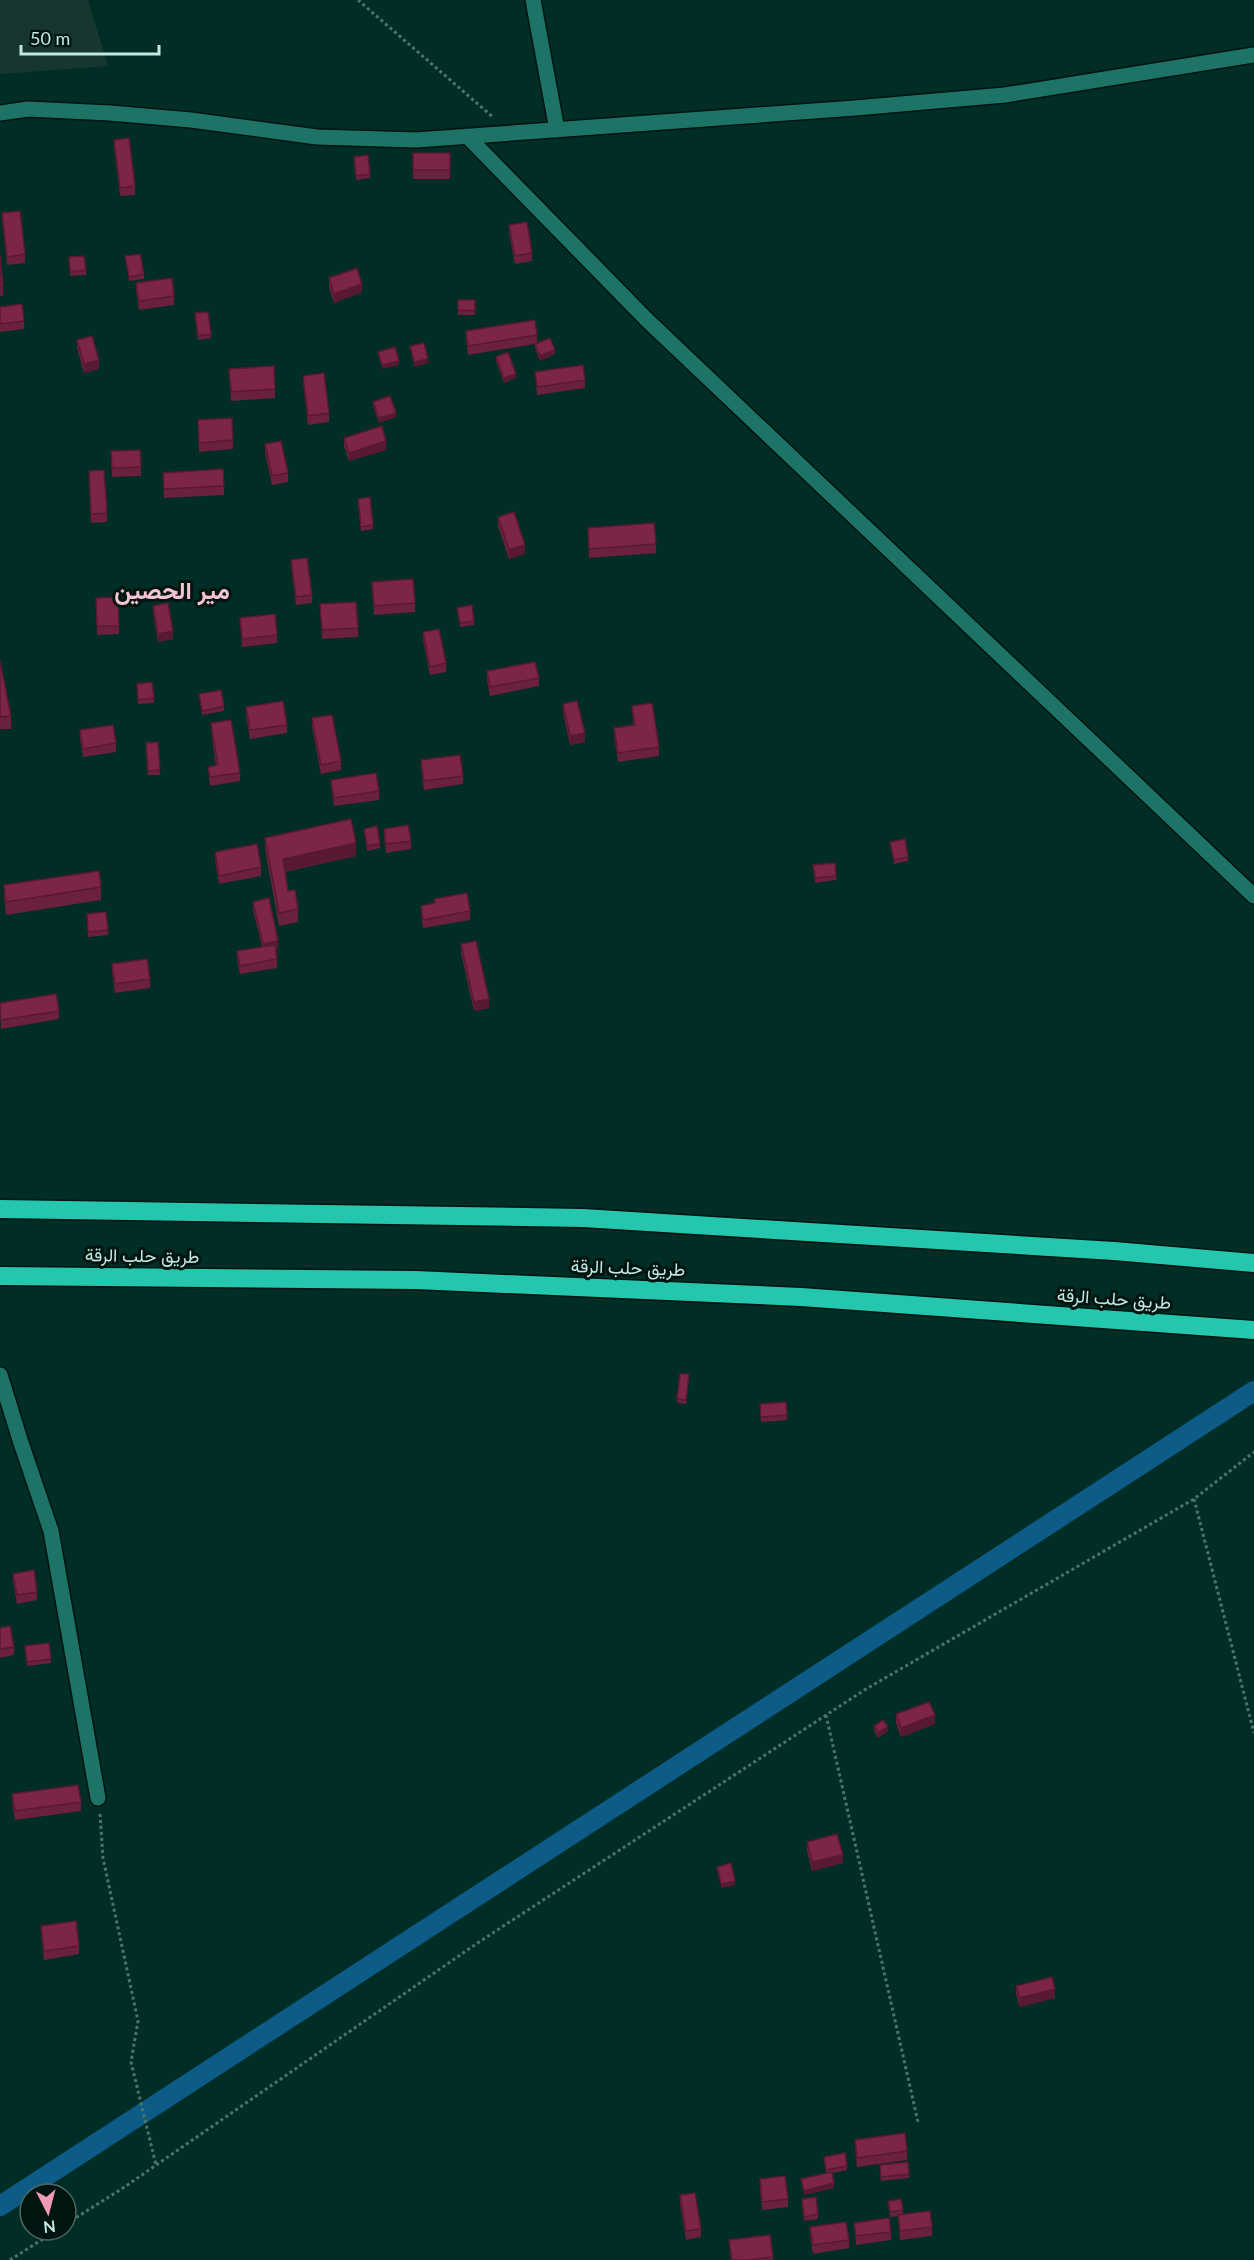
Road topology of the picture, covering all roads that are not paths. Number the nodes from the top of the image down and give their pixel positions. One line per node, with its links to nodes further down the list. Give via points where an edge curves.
1 (533, 0): 4 (street)
2 (1254, 55): 4 (street, via 1005,96)
3 (0, 113): 5 (street, via 28,109 110,113 317,137 416,140)
4 (557, 130): 5 (street)
5 (467, 136): 6 (street, via 647,320)
6 (1254, 896)
7 (0, 1209): 8 (highway, via 583,1218)
8 (1254, 1263)
9 (0, 1276): 10 (highway, طريق حلب الرقة, via 416,1280 719,1293)
10 (1254, 1330)
11 (0, 1375): 12 (street, via 51,1531)
12 (98, 1798)

